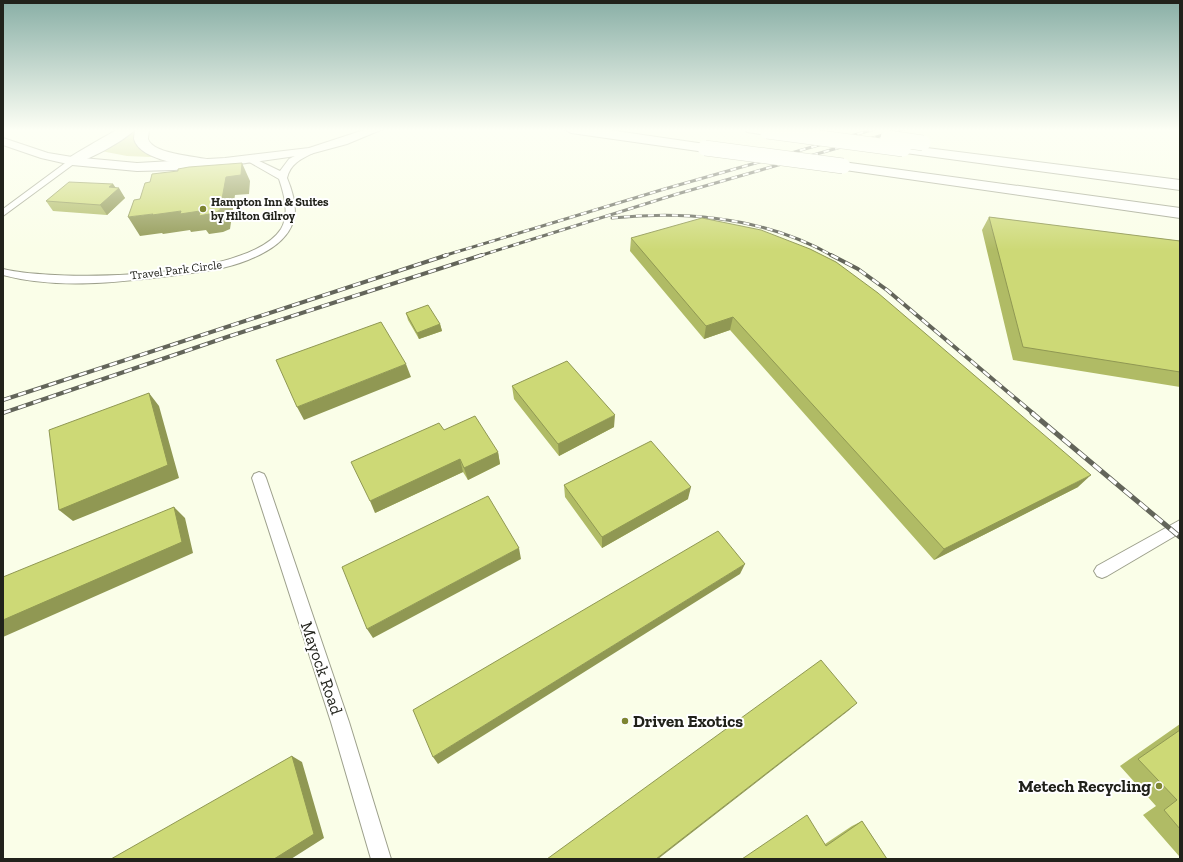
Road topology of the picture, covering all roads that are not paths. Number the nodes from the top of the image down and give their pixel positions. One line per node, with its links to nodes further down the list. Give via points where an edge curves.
1 (61, 169): 8 (street)
2 (268, 169): 6 (street)
3 (286, 169): 6 (street)
4 (866, 169): 9 (highway, bridge)
5 (1061, 169): 7 (highway)
6 (282, 178): 10 (street, Travel Park Circle, via 291,207 289,223 275,242 243,259 202,268 108,278 25,278)
7 (1180, 185)
8 (3, 213)
9 (1180, 213)
10 (3, 272)
11 (259, 478): 14 (street, Mayock Road, via 340,722)
12 (1180, 526): 13 (street)
13 (1102, 570)
14 (381, 859)

